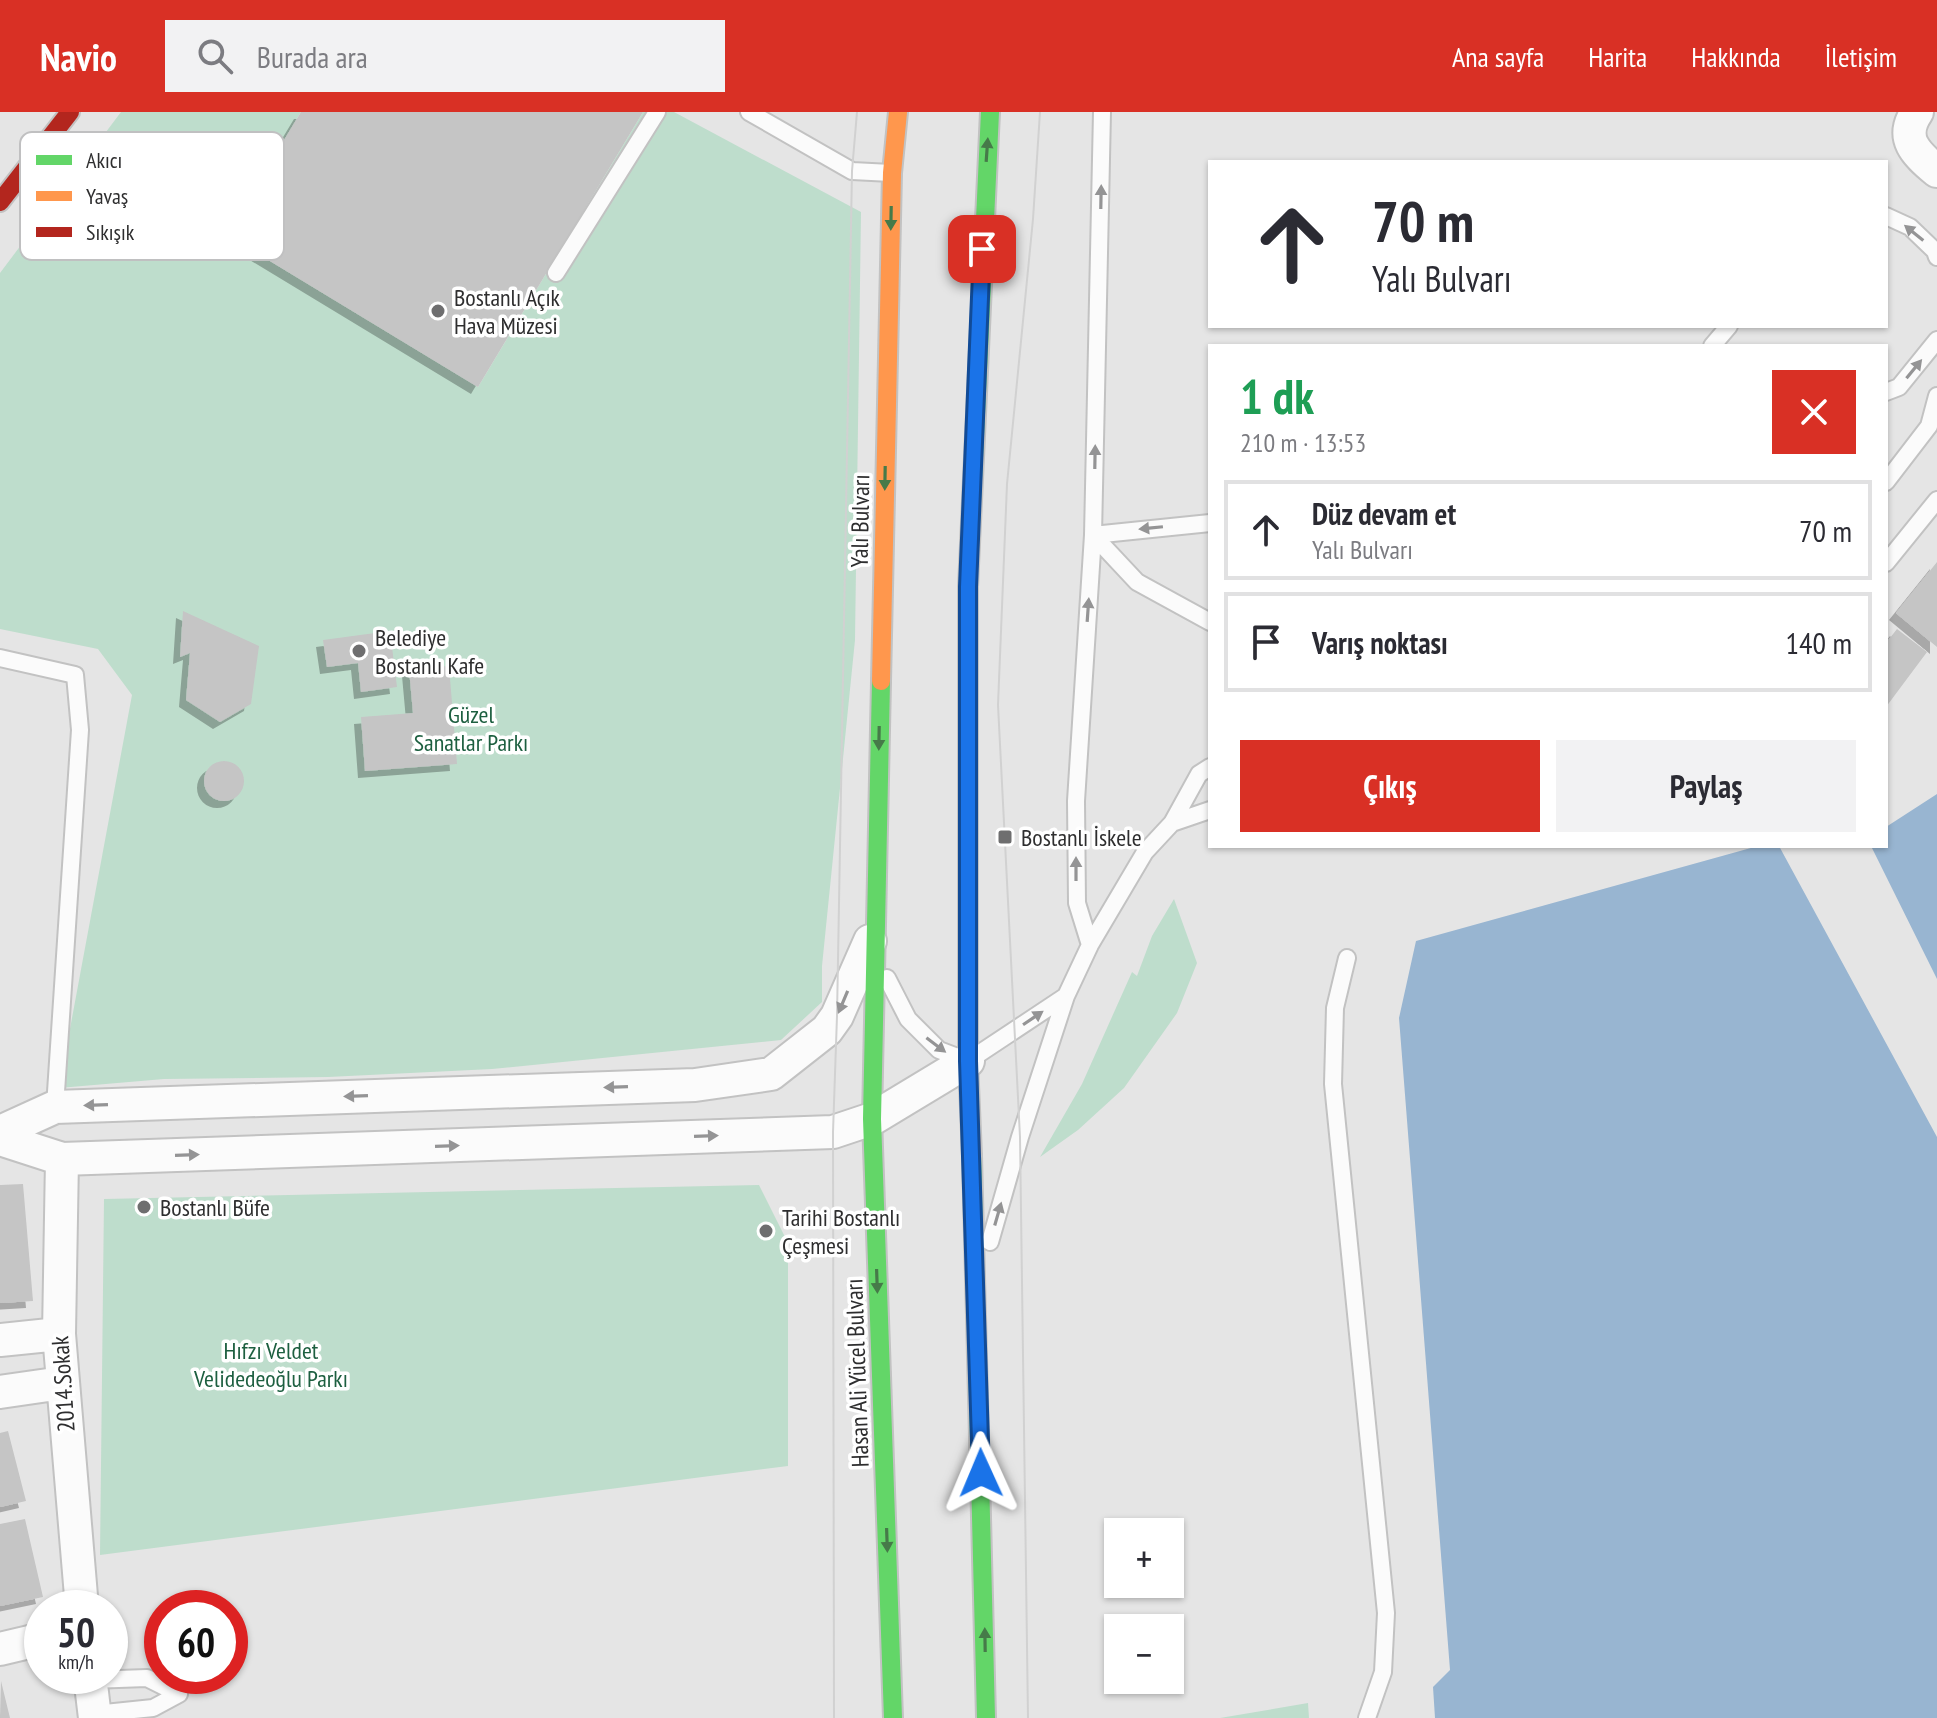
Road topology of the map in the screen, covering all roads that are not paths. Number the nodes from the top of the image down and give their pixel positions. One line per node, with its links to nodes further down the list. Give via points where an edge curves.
1 (70, 112): 8 (main road)
2 (657, 112): 15 (lane)
3 (749, 112): 10 (lane, via 852,171)
4 (898, 112): 10 (main road, Yalı Bulvarı)
5 (990, 112): 35 (main road, one-way to 5, via 968,587)
6 (1102, 112): 24 (lane, one-way to 6)
7 (1917, 112): 9 (street, via 1909,124 1910,143)
8 (54, 132)
9 (1937, 171)
10 (892, 173): 31 (main road, Yalı Bulvarı, one-way to 31)
11 (20, 176): 12 (main road)
12 (0, 202)
13 (1888, 217): 14 (lane, one-way to 13, via 1910,227)
14 (1937, 257)
15 (556, 273)
16 (1727, 328): 18 (lane)
17 (1937, 340): 19 (lane, one-way to 17, via 1899,387)
18 (1714, 344)
19 (1888, 391)
20 (1937, 396): 21 (lane, via 1929,426)
21 (1888, 479)
22 (1937, 500): 25 (lane)
23 (1208, 523): 24 (lane, one-way to 24)
24 (1093, 535): 26 (lane, via 1137,582); 32 (lane, one-way to 24, via 1077,903 1076,801)
25 (1888, 561)
26 (1208, 621)
27 (0, 658): 36 (lane, via 75,675 80,730)
28 (1208, 768): 30 (lane, via 1199,774)
29 (1208, 811): 30 (lane)
30 (1172, 823): 32 (lane, via 1145,852)
31 (874, 930): 35 (lane, one-way to 35, via 888,983 908,1019 939,1050); 36 (street, one-way to 36, via 827,1030 771,1074 695,1085); 37 (main road, Hasan Ali Yücel Bulvarı)
32 (1090, 945): 34 (lane)
33 (1347, 958): 54 (lane, via 1335,1008 1333,1084 1386,1613 1383,1672)
34 (1066, 996): 35 (lane, one-way to 34); 41 (lane, one-way to 34)
35 (968, 1061): 37 (street); 41 (main road)
36 (55, 1107): 38 (street)
37 (872, 1119): 40 (street, one-way to 37, via 833,1132); 52 (main road, Hasan Ali Yücel Bulvarı, one-way to 52)
38 (0, 1132)
39 (0, 1139): 40 (street)
40 (62, 1159): 42 (street, 2014.Sokak)
41 (977, 1290): 53 (main road, one-way to 41)
42 (59, 1334): 43 (street); 44 (street, 2014.Sokak)
43 (0, 1340)
44 (62, 1383): 45 (street); 46 (street, 2014.Sokak)
45 (0, 1392)
46 (80, 1590)
47 (24, 1643): 48 (street)
48 (0, 1649)
49 (128, 1678): 51 (lane, via 147,1678 179,1694 153,1708)
50 (92, 1694): 51 (street)
51 (95, 1716)
52 (893, 1718)
53 (986, 1718)
54 (1367, 1718)

